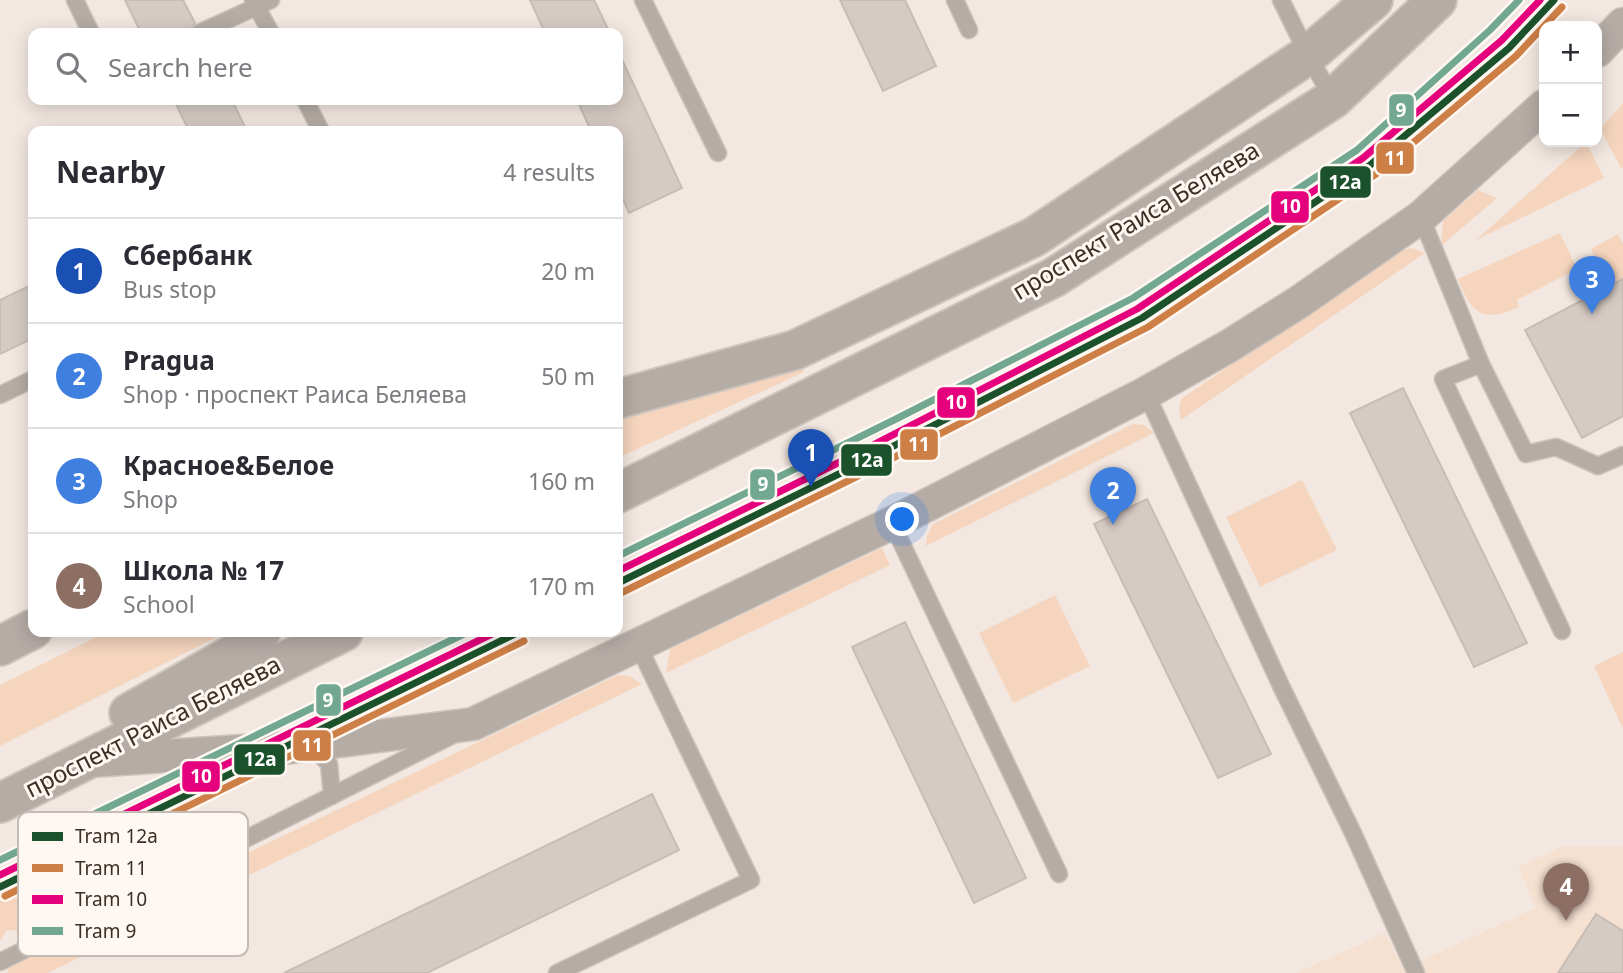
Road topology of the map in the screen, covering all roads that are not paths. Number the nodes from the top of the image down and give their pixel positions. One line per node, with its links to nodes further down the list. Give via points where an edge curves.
1 (75, 0): 9 (lane)
2 (643, 0): 19 (lane)
3 (956, 0): 12 (lane)
4 (1281, 0): 14 (lane)
5 (1373, 0): 14 (street, проспект Раиса Беляева)
6 (1437, 0): 15 (street, проспект Раиса Беляева)
7 (260, 2): 10 (lane); 11 (lane)
8 (1623, 24): 13 (street)
9 (88, 28)
10 (209, 28)
11 (269, 28)
12 (969, 30)
13 (1602, 46)
14 (1308, 55): 15 (lane); 25 (street, проспект Раиса Беляева, via 1034,237 795,351)
15 (1333, 99): 27 (street, проспект Раиса Беляева, via 1053,278)
16 (308, 105): 18 (lane)
17 (1539, 111): 20 (street)
18 (318, 126)
19 (718, 153)
20 (1421, 217): 21 (lane); 23 (street, via 1299,302)
21 (1481, 364): 26 (lane, via 1526,454 1556,447 1598,467); 29 (lane, via 1443,379)
22 (28, 381): 24 (lane)
23 (1146, 393): 28 (street); 45 (lane)
24 (0, 395)
25 (623, 398)
26 (1623, 455)
27 (623, 492)
28 (892, 523): 33 (street); 41 (lane)
29 (1562, 631)
30 (28, 632): 34 (street)
31 (257, 637): 37 (street, via 131,710)
32 (333, 637): 37 (street, проспект Раиса Беляева)
33 (638, 645): 35 (street); 44 (lane, via 751,880)
34 (0, 646)
35 (473, 724): 36 (street); 38 (lane)
36 (311, 745): 37 (street); 38 (lane, via 329,764)
37 (85, 761): 39 (street, проспект Раиса Беляева)
38 (332, 796): 40 (lane)
39 (0, 803)
40 (248, 838)
41 (1059, 874)
42 (18, 953): 43 (lane)
43 (0, 962)
44 (557, 973)
45 (1416, 973)

